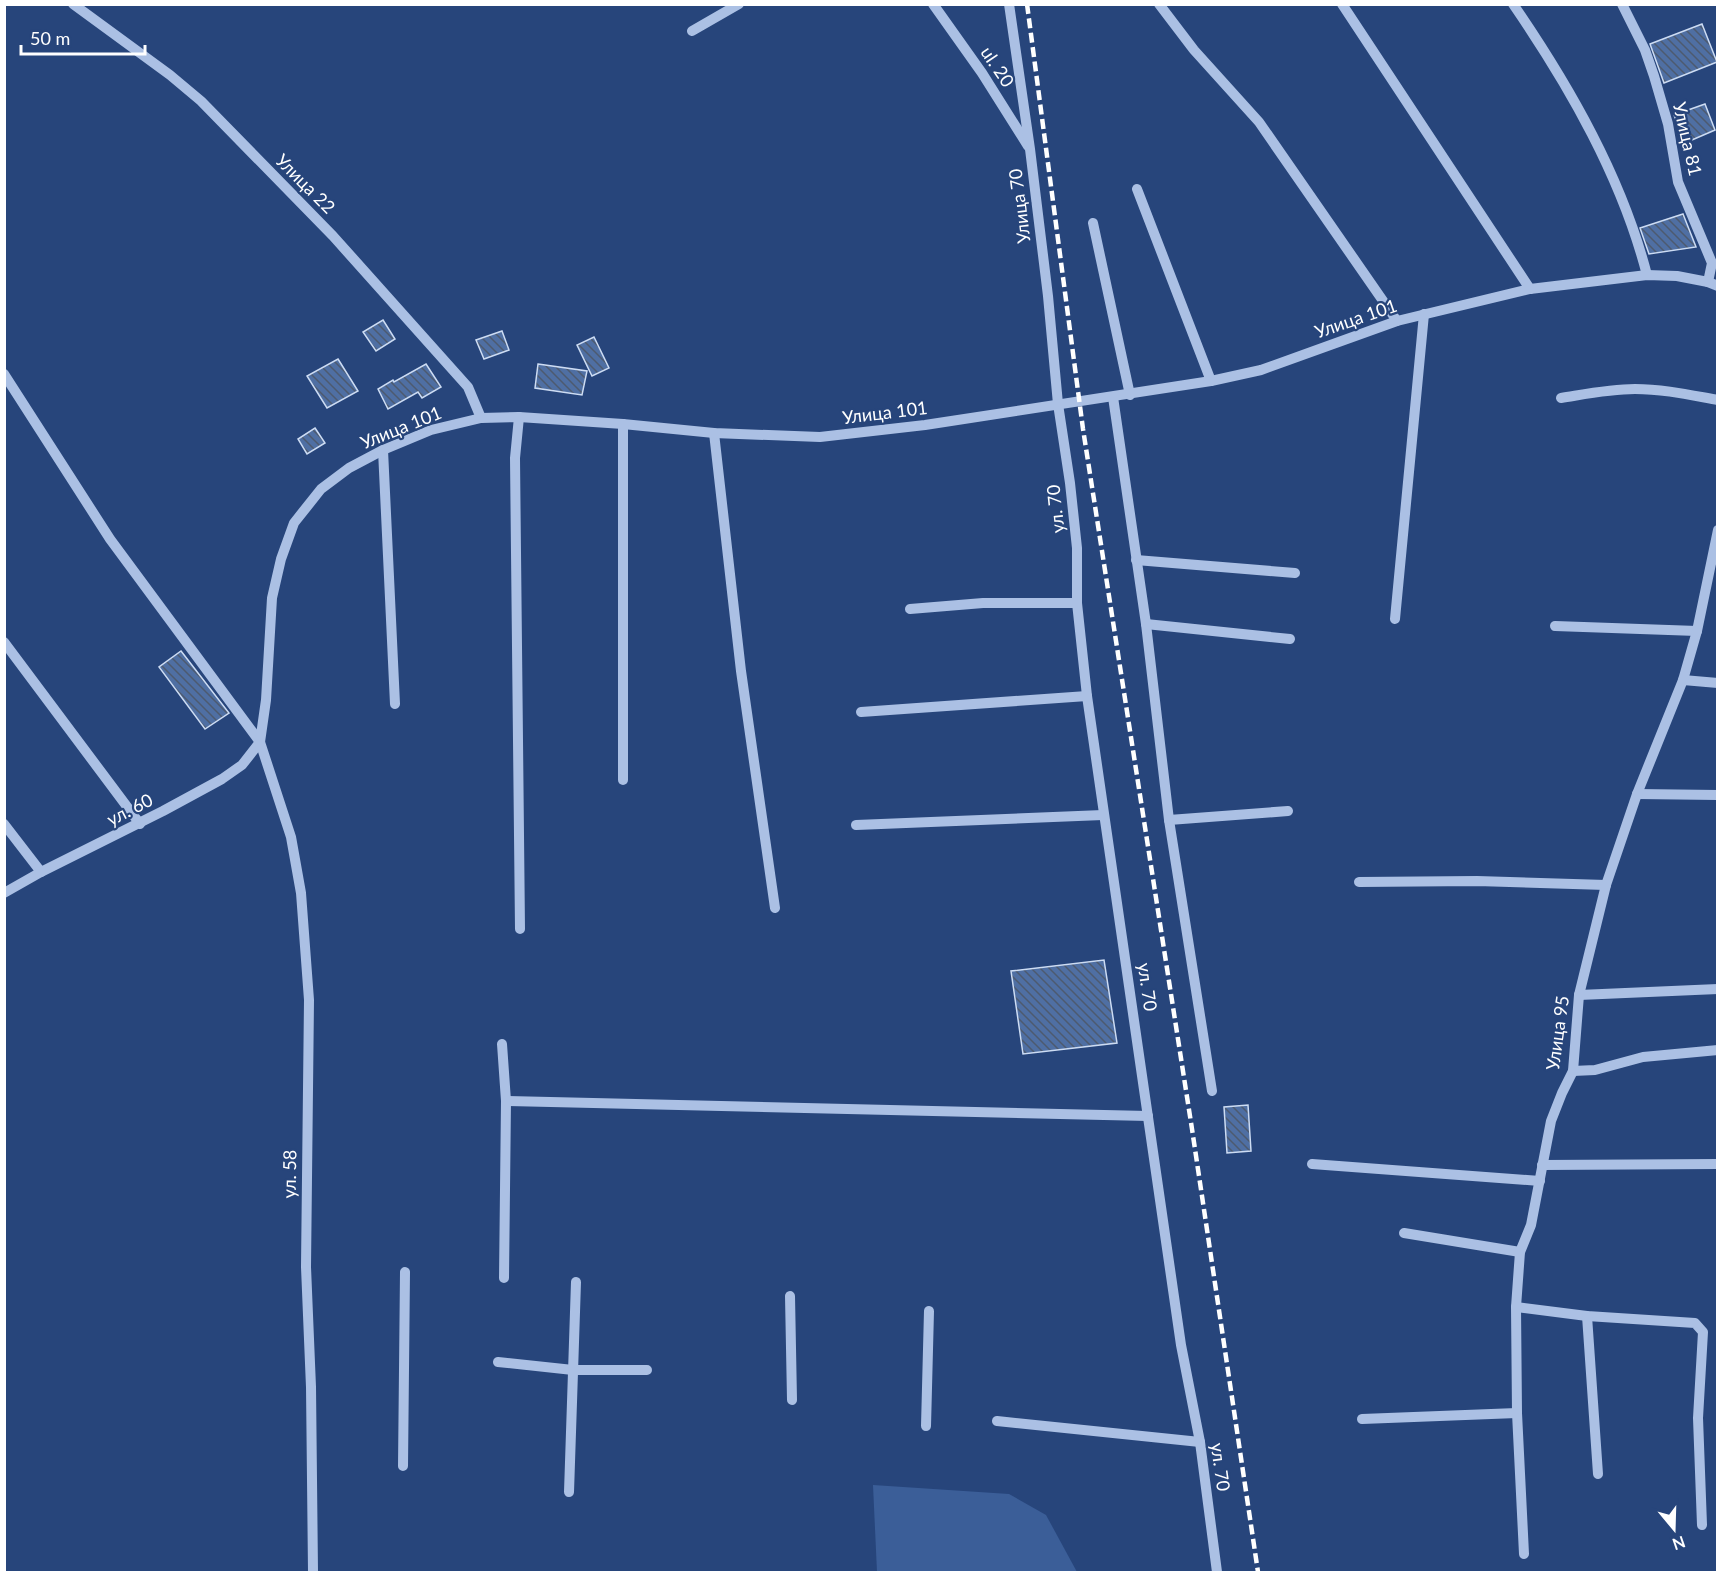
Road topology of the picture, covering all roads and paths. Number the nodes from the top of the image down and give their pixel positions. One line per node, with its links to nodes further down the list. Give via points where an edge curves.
1 (74, 4): 27 (street, Улица 22, via 201,102 333,236 468,387)
2 (739, 4): 9 (street)
3 (933, 4): 10 (street, ul. 20)
4 (1009, 4): 10 (street, Улица 70)
5 (1159, 4): 18 (street, via 1194,50 1259,122)
6 (1342, 4): 16 (street)
7 (1513, 4): 14 (street, via 1561,79 1605,163 1638,239)
8 (1622, 4): 13 (street, Улица 81, via 1654,76 1668,124 1678,182)
9 (692, 31)
10 (1030, 149): 25 (street, Улица 70)
11 (1137, 189): 20 (street)
12 (1093, 223): 21 (street)
13 (1715, 262): 15 (street, Улица 81)
14 (1647, 275): 15 (street, Улица 101, via 1677,276); 16 (street, Улица 101)
15 (1713, 284)
16 (1530, 289): 17 (street, Улица 101)
17 (1424, 314): 18 (street, Улица 101); 36 (street)
18 (1397, 321): 20 (street, Улица 101, via 1261,370)
19 (4, 375): 47 (street, via 110,539)
20 (1211, 381): 21 (street, Улица 101)
21 (1130, 395): 22 (street, Улица 101)
22 (1113, 397): 25 (street, Улица 101); 32 (street)
23 (1561, 398): 24 (street, via 1633,389)
24 (1718, 400)
25 (1058, 404): 29 (street, Улица 101, via 820,437); 34 (street, ул. 70, via 1077,548)
26 (519, 417): 27 (street, Улица 101); 28 (street, Улица 101); 62 (street, via 515,458)
27 (481, 418): 30 (street, Улица 101, via 431,430)
28 (623, 424): 29 (street, Улица 101); 48 (street)
29 (714, 433): 61 (street, via 741,671)
30 (383, 450): 45 (street); 47 (street, Улица 101, via 321,489 294,523 272,598)
31 (1718, 530): 39 (street, Улица 95)
32 (1136, 560): 33 (street); 37 (street)
33 (1295, 573)
34 (1077, 603): 35 (street, via 983,603); 44 (street, ул. 70)
35 (910, 609)
36 (1395, 619)
37 (1146, 624): 40 (street); 53 (street)
38 (1555, 626): 39 (street)
39 (1697, 632): 42 (street, Улица 95)
40 (1290, 639)
41 (4, 642): 55 (street)
42 (1683, 680): 43 (street); 49 (street, Улица 95)
43 (1718, 682)
44 (1087, 696): 46 (street); 52 (street, ул. 70)
45 (395, 704)
46 (861, 712)
47 (260, 742): 55 (street, ул. 60, via 243,765); 98 (street, ул. 58, via 291,837 306,950 306,1267)
48 (623, 780)
49 (1636, 794): 50 (street); 59 (street, Улица 95)
50 (1718, 795)
51 (1288, 811): 53 (street)
52 (1103, 815): 56 (street); 70 (street, ул. 70)
53 (1169, 820): 68 (street)
54 (4, 824): 57 (street)
55 (140, 824): 57 (street, ул. 60)
56 (856, 825)
57 (41, 872): 60 (street, ул. 60)
58 (1359, 882): 59 (street)
59 (1606, 885): 64 (street, Улица 95)
60 (4, 893)
61 (775, 908)
62 (520, 929)
63 (1718, 989): 64 (street)
64 (1579, 995): 67 (street, Улица 95)
65 (502, 1044): 69 (street)
66 (1718, 1050): 67 (street, via 1643,1058 1595,1071)
67 (1573, 1071): 73 (street, Улица 95, via 1551,1120)
68 (1212, 1092)
69 (506, 1101): 70 (street); 78 (street)
70 (1148, 1116): 92 (street, ул. 70, via 1181,1345)
71 (1312, 1164): 74 (street)
72 (1718, 1164): 73 (street)
73 (1542, 1165): 74 (street, Улица 95)
74 (1539, 1181): 76 (street, Улица 95, via 1531,1225)
75 (1404, 1233): 76 (street)
76 (1520, 1252): 81 (street, Улица 95)
77 (405, 1272): 93 (street)
78 (504, 1278)
79 (576, 1282): 85 (street)
80 (790, 1296): 87 (street)
81 (1515, 1308): 83 (street); 88 (street, Улица 95)
82 (929, 1311): 91 (street)
83 (1587, 1316): 94 (street); 96 (street, via 1695,1323 1703,1332 1698,1418)
84 (498, 1362): 85 (street)
85 (573, 1370): 86 (street); 95 (street)
86 (647, 1370)
87 (792, 1400)
88 (1518, 1413): 89 (street); 97 (street, Улица 95)
89 (1362, 1419)
90 (997, 1421): 92 (street)
91 (926, 1426)
92 (1200, 1442): 99 (street, ул. 70)
93 (403, 1466)
94 (1598, 1474)
95 (569, 1492)
96 (1702, 1525)
97 (1524, 1554)
98 (313, 1572)
99 (1217, 1572)

